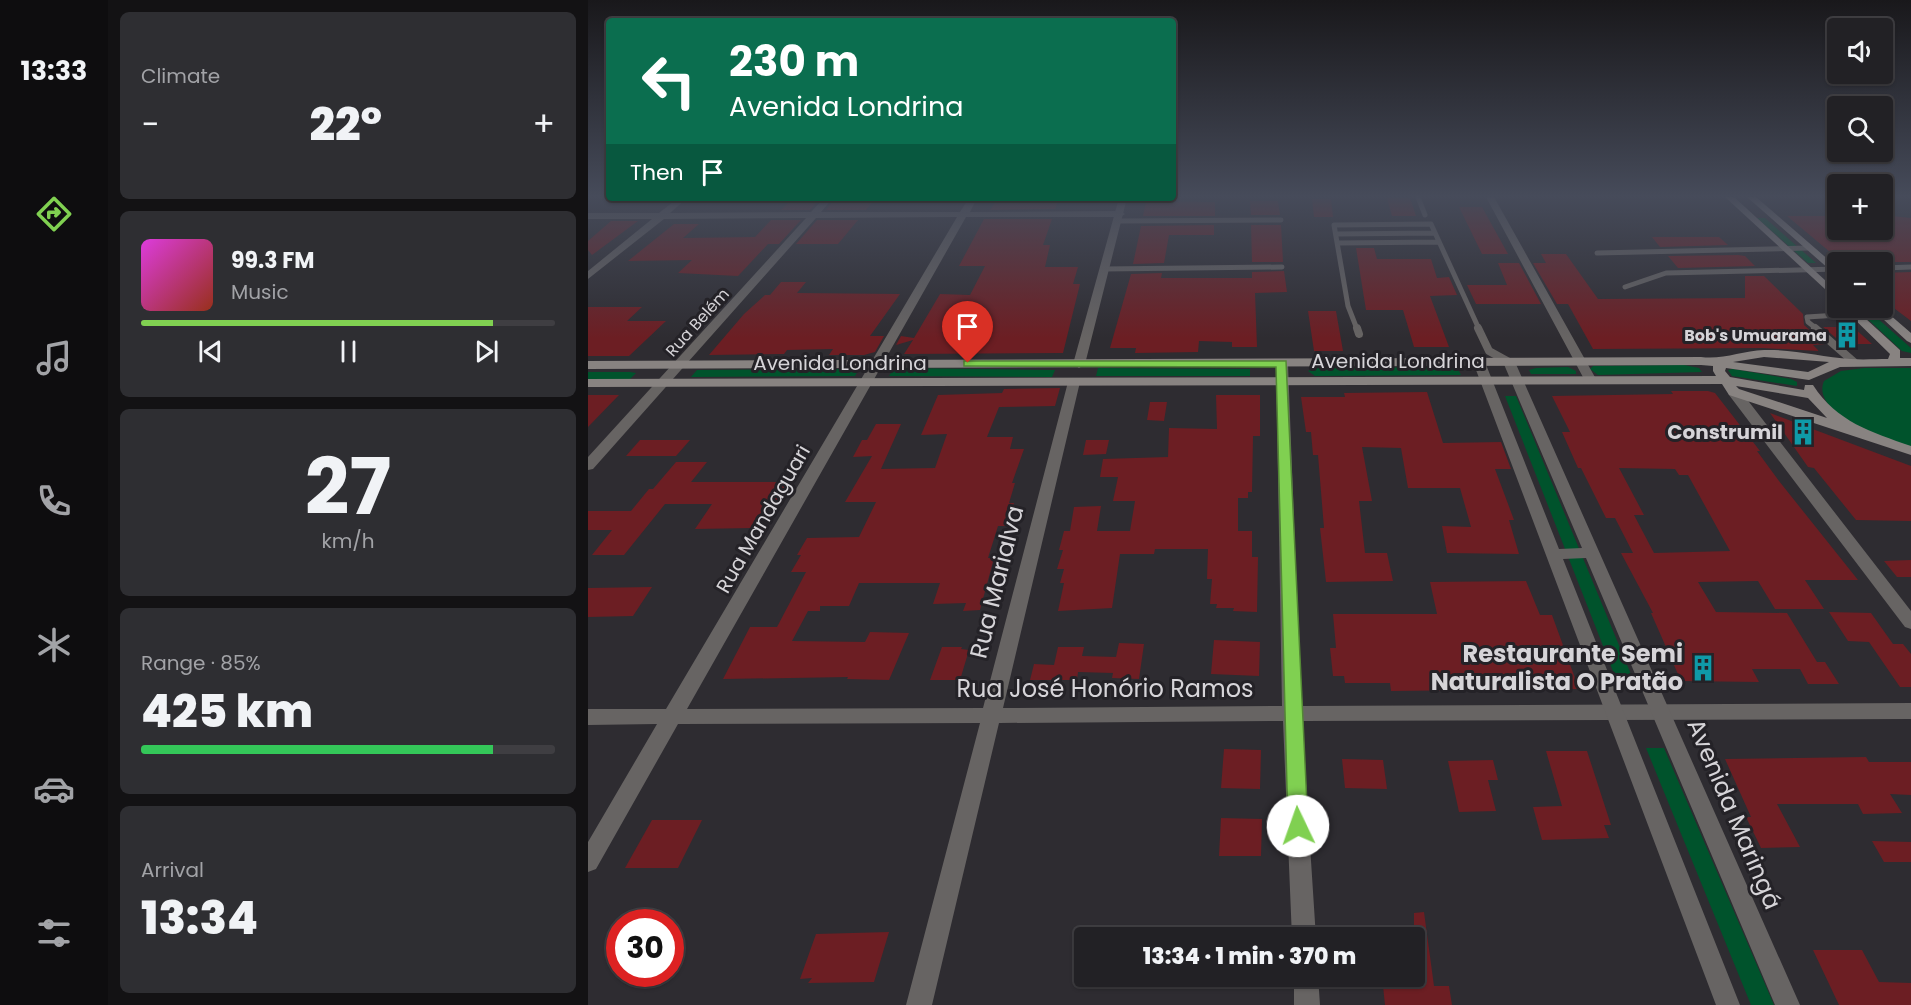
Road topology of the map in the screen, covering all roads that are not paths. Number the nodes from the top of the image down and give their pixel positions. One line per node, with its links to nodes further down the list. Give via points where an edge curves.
1 (1338, 243): 26 (lane, via 1348,306)
2 (627, 244): 20 (street)
3 (788, 244): 39 (street, Rua Belém)
4 (947, 244): 35 (street, Rua Mandaguari)
5 (1111, 244): 17 (street)
6 (1440, 244): 28 (lane)
7 (1516, 244): 29 (street)
8 (1779, 244): 11 (main road)
9 (1804, 244): 10 (main road)
10 (1809, 248): 11 (lane); 13 (main road)
11 (1785, 249): 12 (lane); 18 (main road)
12 (1596, 253)
13 (1827, 264)
14 (1282, 267): 17 (lane)
15 (1911, 267): 16 (lane)
16 (1893, 268)
17 (1104, 269): 37 (street)
18 (1809, 271): 19 (lane); 21 (lane, via 1666,273); 22 (main road)
19 (1827, 271)
20 (588, 276)
21 (1625, 287)
22 (1827, 287)
23 (1827, 314): 32 (lane, via 1807,317 1808,322)
24 (1859, 318): 33 (main road, via 1896,353)
25 (1887, 318): 27 (main road)
26 (1359, 334)
27 (1911, 339)
28 (1489, 351): 30 (lane); 31 (lane)
29 (1581, 361): 31 (main road, Avenida Londrina); 36 (main road, Avenida Londrina); 42 (street)
30 (1479, 362): 31 (main road, Avenida Londrina); 40 (main road, Avenida Londrina); 43 (street)
31 (1509, 362): 44 (street, Avenida Maringá)
32 (1850, 362): 33 (main road); 36 (main road, via 1812,355 1753,355 1729,357); 41 (main road, via 1828,366)
33 (1893, 362): 34 (main road)
34 (1911, 362)
35 (879, 363): 37 (main road, Avenida Londrina); 39 (main road, Avenida Londrina); 45 (street, Rua Mandaguari)
36 (1720, 363): 41 (main road, Avenida Londrina); 49 (main road, via 1719,371)
37 (1079, 364): 40 (main road, Avenida Londrina); 46 (main road)
38 (588, 365): 39 (main road, Avenida Londrina)
39 (681, 365): 48 (street, Rua Belém)
40 (1282, 373): 43 (main road, Avenida Londrina); 46 (main road, Avenida Londrina); 60 (street)
41 (1809, 376): 50 (main road)
42 (1590, 379): 44 (main road, Avenida Londrina); 49 (main road, Avenida Londrina)
43 (1486, 380): 44 (main road, Avenida Londrina); 55 (street)
44 (1517, 380): 54 (street, Avenida Maringá)
45 (867, 382): 46 (main road, Avenida Londrina); 48 (main road, Avenida Londrina); 63 (street, Rua Mandaguari)
46 (1074, 382): 61 (street, Rua Marialva)
47 (588, 383): 48 (main road, Avenida Londrina)
48 (664, 383): 53 (street, Rua Belém)
49 (1729, 386): 50 (main road, Avenida Londrina); 51 (main road); 56 (street)
50 (1811, 395): 51 (main road, via 1830,413)
51 (1866, 435): 52 (main road)
52 (1911, 451)
53 (588, 466)
54 (1592, 553): 55 (street); 59 (street, Avenida Maringá)
55 (1553, 554): 58 (street)
56 (1911, 624)
57 (1911, 711): 59 (street, Rua José Honório Ramos)
58 (1615, 713): 59 (street, Rua José Honório Ramos); 60 (street, Rua José Honório Ramos); 69 (street)
59 (1661, 713): 70 (street, Avenida Maringá)
60 (1292, 714): 61 (street, Rua José Honório Ramos); 65 (street)
61 (990, 715): 63 (street, Rua José Honório Ramos); 67 (street, Rua Marialva)
62 (588, 717): 63 (street, Rua José Honório Ramos)
63 (672, 717): 64 (street, Rua Mandaguari)
64 (588, 862)
65 (1303, 927)
66 (1306, 987): 68 (street)
67 (919, 1005)
68 (1307, 1005)
69 (1728, 1005)
70 (1788, 1005)

